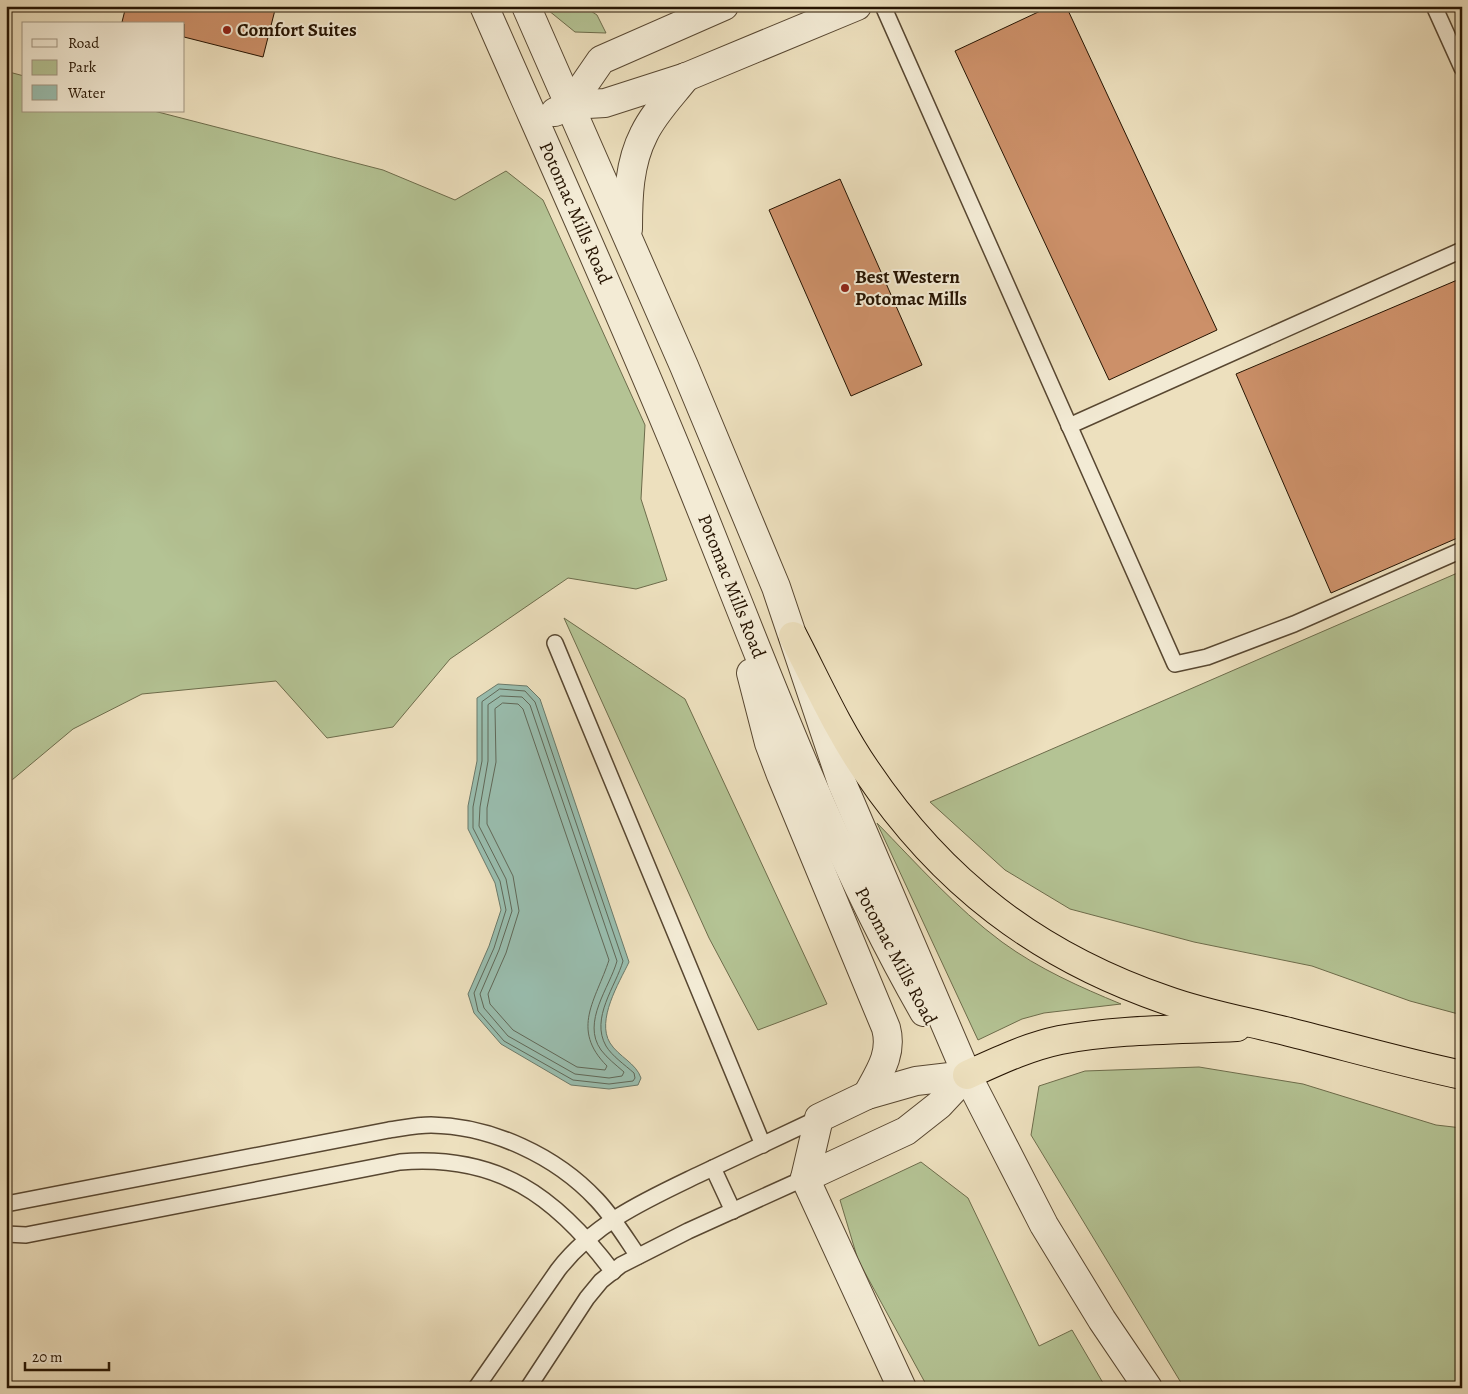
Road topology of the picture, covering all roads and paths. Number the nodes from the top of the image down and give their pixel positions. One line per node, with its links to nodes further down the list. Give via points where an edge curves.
1 (484, 6): 10 (street)
2 (526, 6): 9 (street)
3 (724, 6): 9 (street, via 601,60)
4 (857, 6): 8 (street, Potomac Mills Road)
5 (883, 6): 13 (lane)
6 (1434, 6): 7 (lane)
7 (1462, 68)
8 (686, 77): 9 (street, Potomac Mills Road, via 605,103); 11 (street, via 644,133 634,160 628,198)
9 (570, 105): 10 (street, Potomac Mills Road); 11 (street, Potomac Mills Road)
10 (534, 122): 15 (street, Potomac Mills Road, via 685,469)
11 (628, 239): 16 (street, Potomac Mills Road, via 776,586)
12 (1462, 250): 13 (lane)
13 (1069, 426): 14 (lane, via 1175,664 1206,657 1294,624)
14 (1462, 550)
15 (726, 572): 19 (street, Potomac Mills Road, via 852,873 908,984 940,1040); 21 (street, via 769,743 886,1028 890,1044 888,1056)
16 (793, 636): 18 (highway, via 865,769 927,848 971,892 1020,930 1062,956 1168,1001); 19 (street, Potomac Mills Road, via 842,783)
17 (555, 643): 23 (lane)
18 (1263, 1025): 19 (highway, via 1098,1034 1059,1040 1012,1054); 20 (highway)
19 (967, 1075): 21 (street, via 916,1081); 25 (street, via 939,1105 906,1132); 36 (street, Potomac Mills Road, via 1044,1226)
20 (1462, 1075)
21 (867, 1095): 22 (street)
22 (819, 1118): 23 (lane); 25 (street)
23 (763, 1144): 24 (lane)
24 (713, 1168): 27 (lane); 28 (lane)
25 (805, 1178): 27 (lane); 35 (street)
26 (6, 1204): 28 (lane, via 389,1130 430,1125 484,1132 532,1152 585,1188)
27 (733, 1211): 31 (lane)
28 (613, 1219): 30 (lane); 31 (lane)
29 (6, 1234): 30 (lane, via 26,1235 400,1162 440,1160 488,1170 512,1180 555,1208)
30 (588, 1238): 32 (lane); 33 (lane, via 558,1270)
31 (638, 1256): 32 (lane)
32 (613, 1272): 34 (lane, via 588,1298)
33 (476, 1388)
34 (528, 1388)
35 (902, 1388)
36 (1148, 1388)

